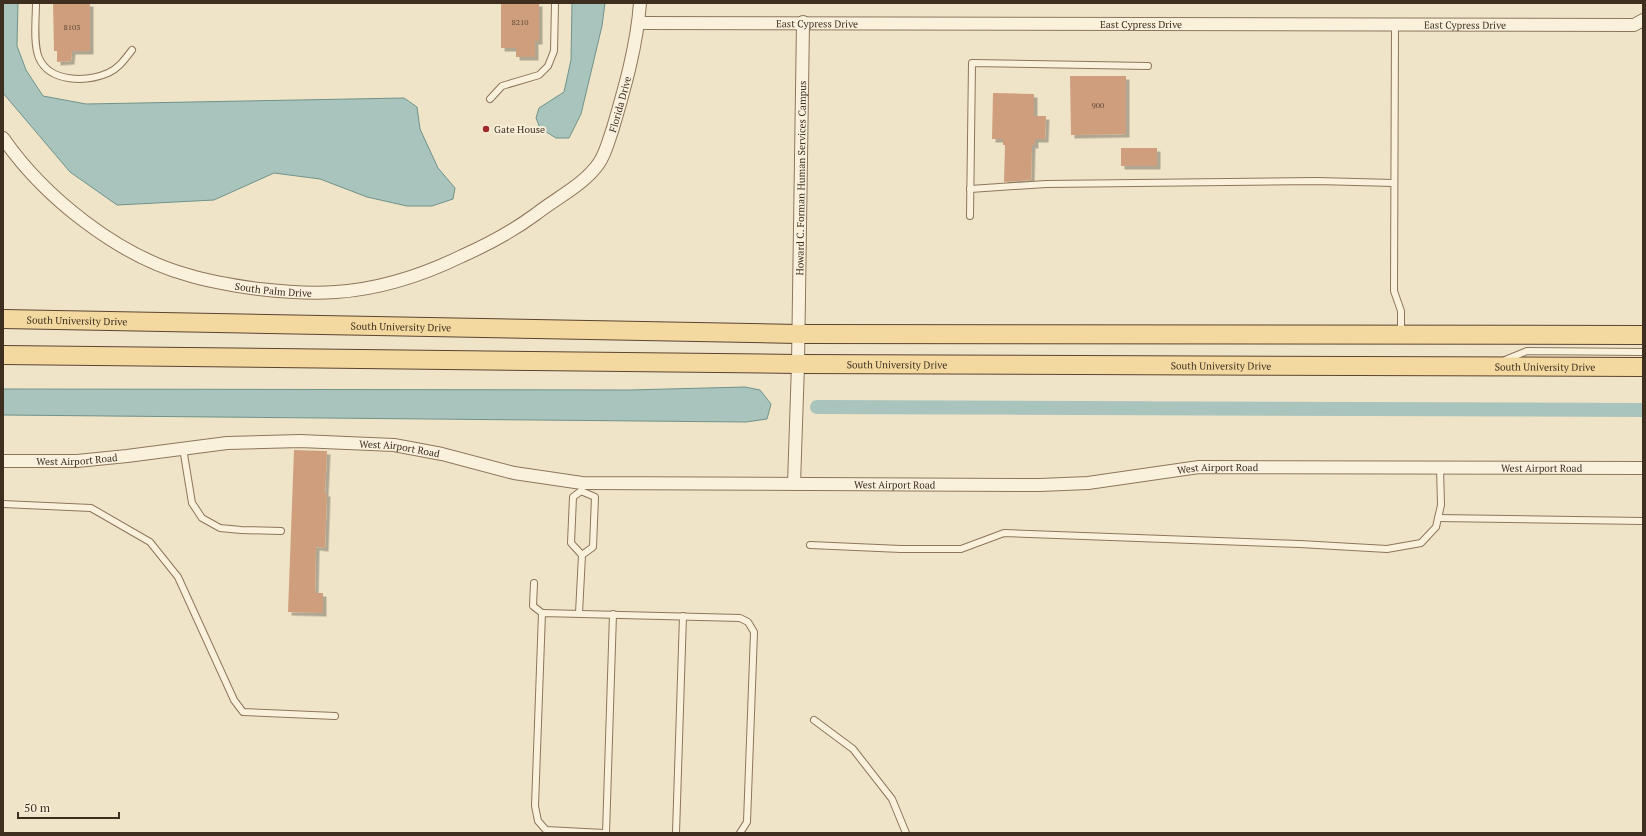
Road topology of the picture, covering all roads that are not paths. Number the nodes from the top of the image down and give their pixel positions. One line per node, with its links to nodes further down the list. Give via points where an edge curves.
1 (36, 3): 8 (lane, via 39,59 51,72 61,76 83,78 109,73 121,64)
2 (555, 3): 10 (lane, via 554,51 548,66 538,75 502,86)
3 (640, 3): 6 (street, Florida Drive)
4 (1643, 20): 7 (street, East Cypress Drive, via 1634,24)
5 (803, 22): 6 (street, East Cypress Drive); 7 (street, East Cypress Drive); 17 (street, Howard C. Forman Human Services Campus)
6 (639, 23): 14 (street, Florida Drive, via 607,146 599,163)
7 (1395, 24): 12 (lane)
8 (132, 50)
9 (1148, 66): 13 (lane, via 972,63)
10 (490, 99)
11 (3, 138): 14 (street, South Palm Drive, via 48,191 76,216 114,241 153,262 187,275 236,286 286,292 336,292 388,284 440,267 518,228)
12 (1394, 183): 13 (lane, via 1317,181 1046,184); 18 (lane, via 1394,290 1402,311)
13 (970, 189): 15 (lane)
14 (569, 190)
15 (970, 216)
16 (3, 319): 17 (main road, South University Drive)
17 (798, 334): 18 (main road, South University Drive); 22 (street)
18 (1401, 334): 19 (main road, South University Drive)
19 (1643, 335)
20 (1643, 352): 23 (lane, via 1527,351)
21 (3, 355): 22 (main road, South University Drive)
22 (798, 364): 23 (main road, South University Drive); 29 (street)
23 (1490, 366): 24 (main road, South University Drive)
24 (1643, 367)
25 (183, 448): 26 (street, West Airport Road, via 77,461); 30 (street, West Airport Road, via 227,443 292,441 394,445); 34 (lane, via 192,503 202,518 220,528)
26 (3, 461)
27 (1440, 467): 28 (street, West Airport Road); 29 (street, West Airport Road, via 1199,467 1088,483 1040,485); 32 (lane, via 1441,505)
28 (1643, 468)
29 (794, 484): 30 (street, West Airport Road)
30 (581, 487): 36 (lane, via 573,497 570,543); 36 (lane, via 595,498 593,547)
31 (3, 504): 42 (lane, via 91,508 150,542 178,578 234,700 243,712)
32 (1438, 518): 33 (lane); 35 (lane, via 1436,527 1421,542 1387,549 1004,533 961,549)
33 (1643, 521)
34 (281, 531)
35 (810, 545)
36 (582, 555): 39 (lane)
37 (534, 583): 38 (lane, via 533,606)
38 (542, 613): 39 (lane); 44 (lane, via 535,806 538,821 546,830)
39 (579, 613): 40 (lane)
40 (613, 614): 41 (lane); 44 (lane)
41 (683, 616): 45 (lane); 46 (lane, via 740,618 748,622 754,632 747,822)
42 (335, 716)
43 (814, 720): 47 (lane, via 853,749 892,799)
44 (605, 833)
45 (676, 833)
46 (740, 833)
47 (906, 833)

